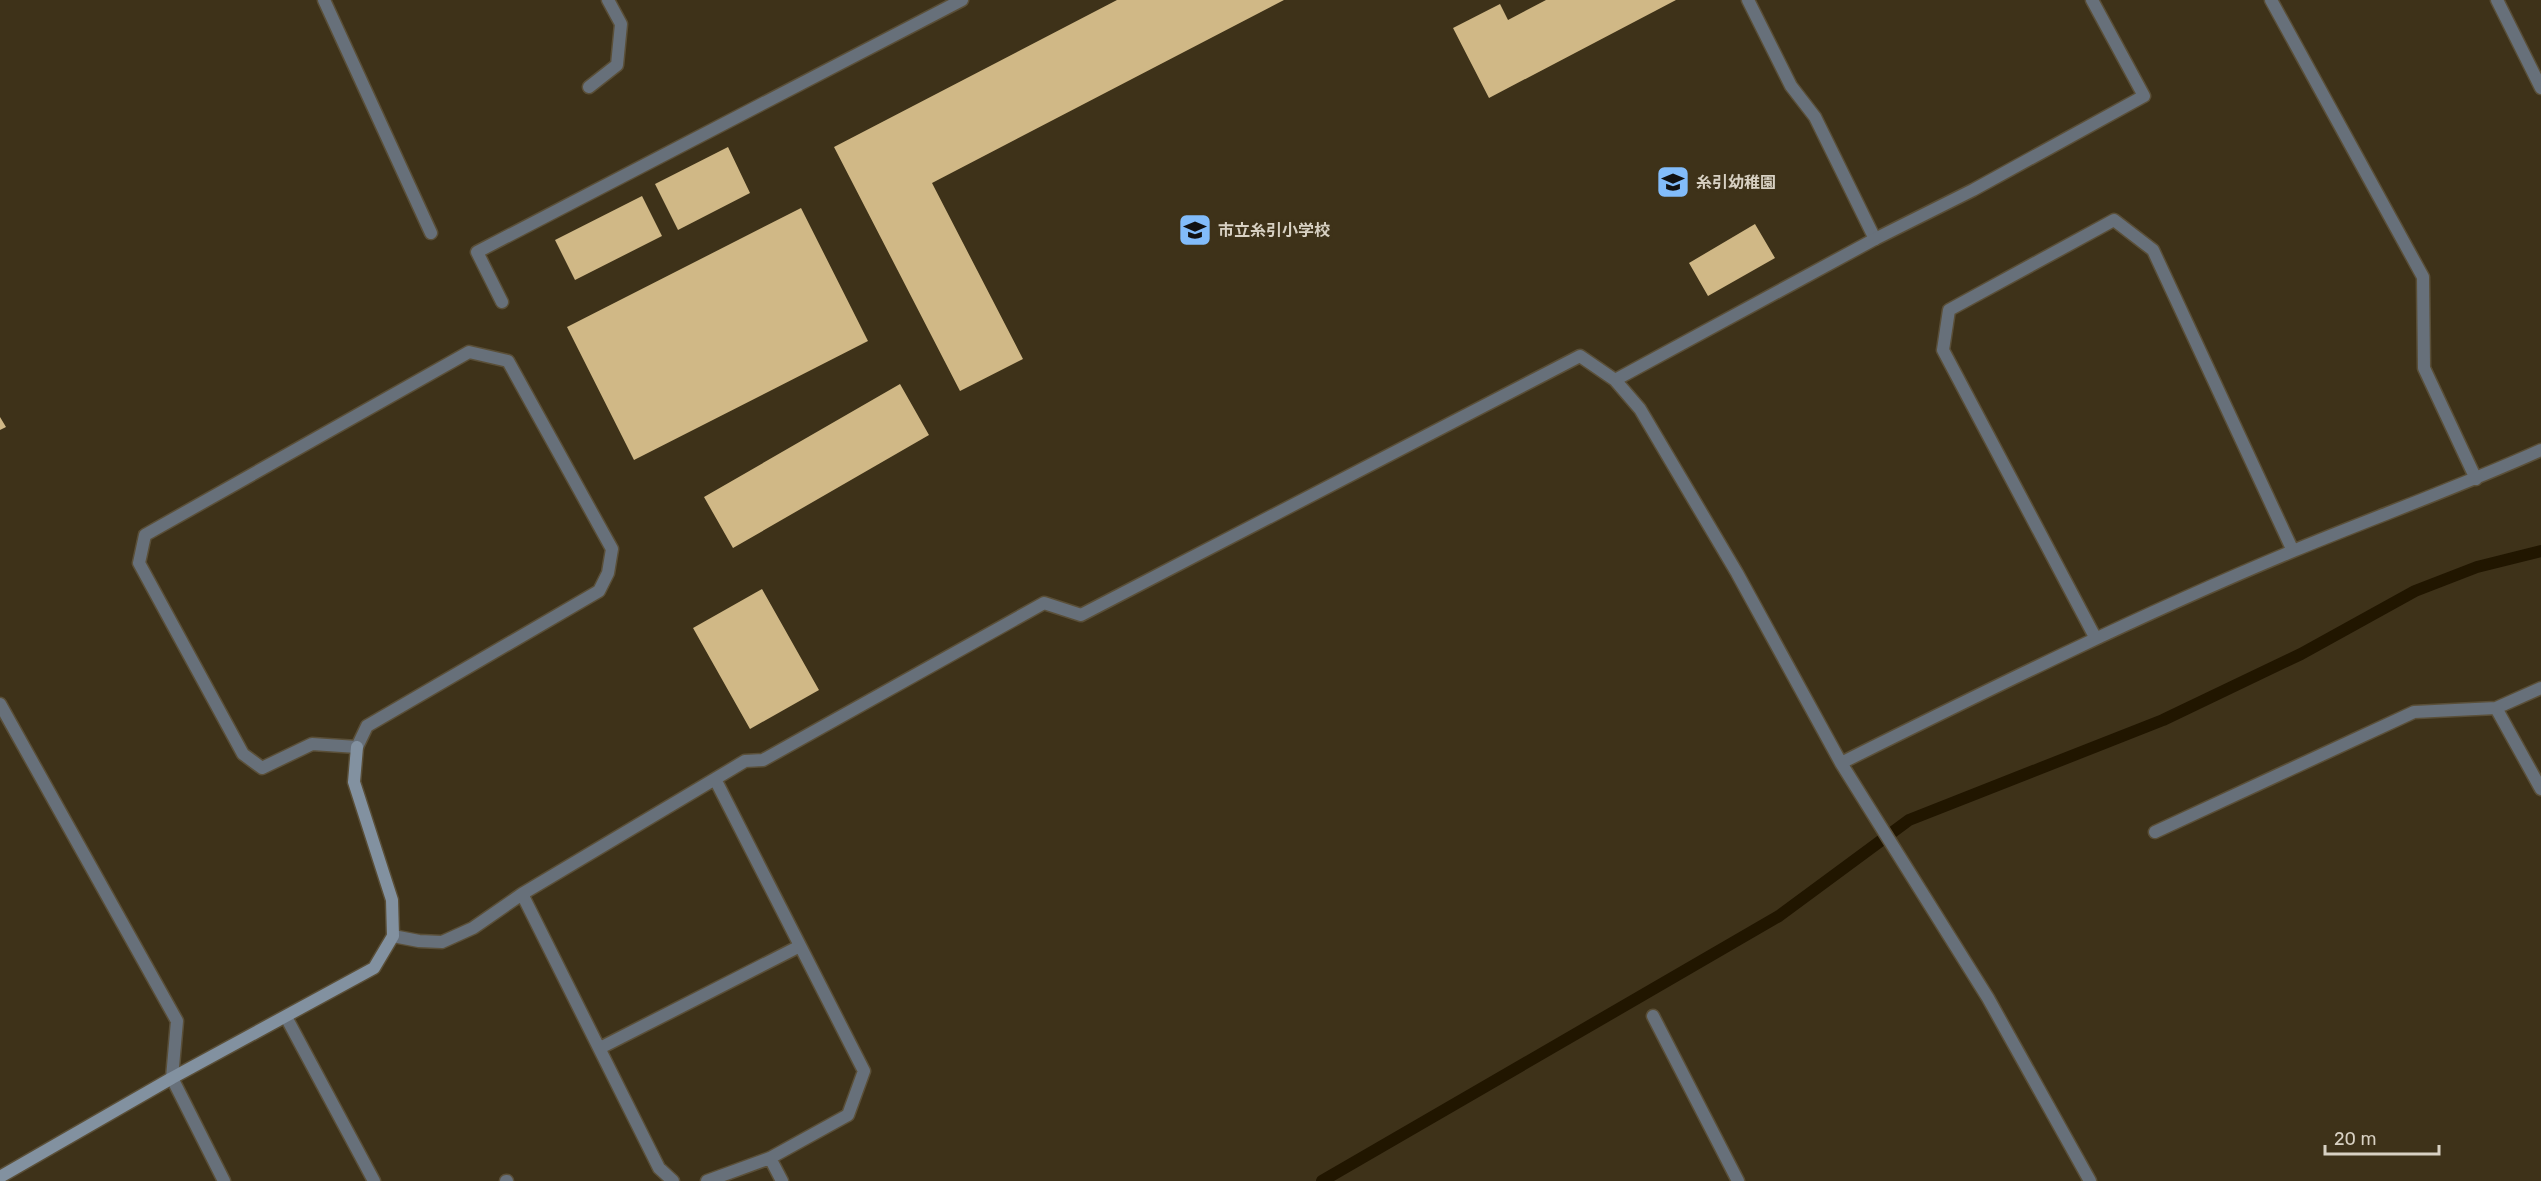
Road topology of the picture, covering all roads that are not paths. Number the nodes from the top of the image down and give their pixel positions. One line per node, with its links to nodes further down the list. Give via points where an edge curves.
1 (324, 0): 10 (street)
2 (608, 0): 8 (street, via 621,24 617,65)
3 (962, 0): 12 (street, via 477,252)
4 (1748, 0): 11 (street, via 1791,86 1815,117)
5 (2092, 0): 11 (street, via 2144,96)
6 (2271, 0): 15 (street, via 2424,277 2424,368)
7 (2497, 0): 9 (street)
8 (589, 87)
9 (2541, 88)
10 (431, 233)
11 (1875, 239): 13 (street)
12 (502, 302)
13 (1615, 380): 22 (street, via 1640,409 1737,573); 23 (street, via 1580,356 1080,615 1044,603 763,760 745,761)
14 (2541, 450): 15 (street)
15 (2476, 479): 16 (street)
16 (2293, 551): 17 (street); 17 (street, via 2152,250 2114,220 1949,310 1943,350)
17 (2095, 637): 22 (street)
18 (2541, 688): 20 (street)
19 (0, 704): 32 (street, via 177,1022)
20 (2496, 708): 24 (street); 25 (street, via 2414,712)
21 (357, 747): 21 (street, via 312,744 262,768 243,754 139,563 144,535 469,352 508,361 612,549 608,573 599,591 367,726); 27 (street, via 354,782 392,900)
22 (1841, 763): 41 (street, via 1988,998)
23 (715, 779): 26 (street); 28 (street)
24 (2541, 789)
25 (2155, 832)
26 (522, 894): 27 (street, via 473,928 442,942); 31 (street)
27 (393, 936): 30 (street, via 374,968)
28 (800, 946): 31 (street); 33 (street, via 864,1071 848,1115)
29 (1653, 1016): 40 (street)
30 (286, 1017): 32 (street); 36 (street)
31 (600, 1048): 37 (street, via 659,1168)
32 (172, 1078): 34 (street); 35 (street)
33 (770, 1158): 38 (street); 39 (street)
34 (0, 1177)
35 (224, 1181)
36 (374, 1181)
37 (673, 1181)
38 (707, 1181)
39 (782, 1181)
40 (1738, 1181)
41 (2090, 1181)

